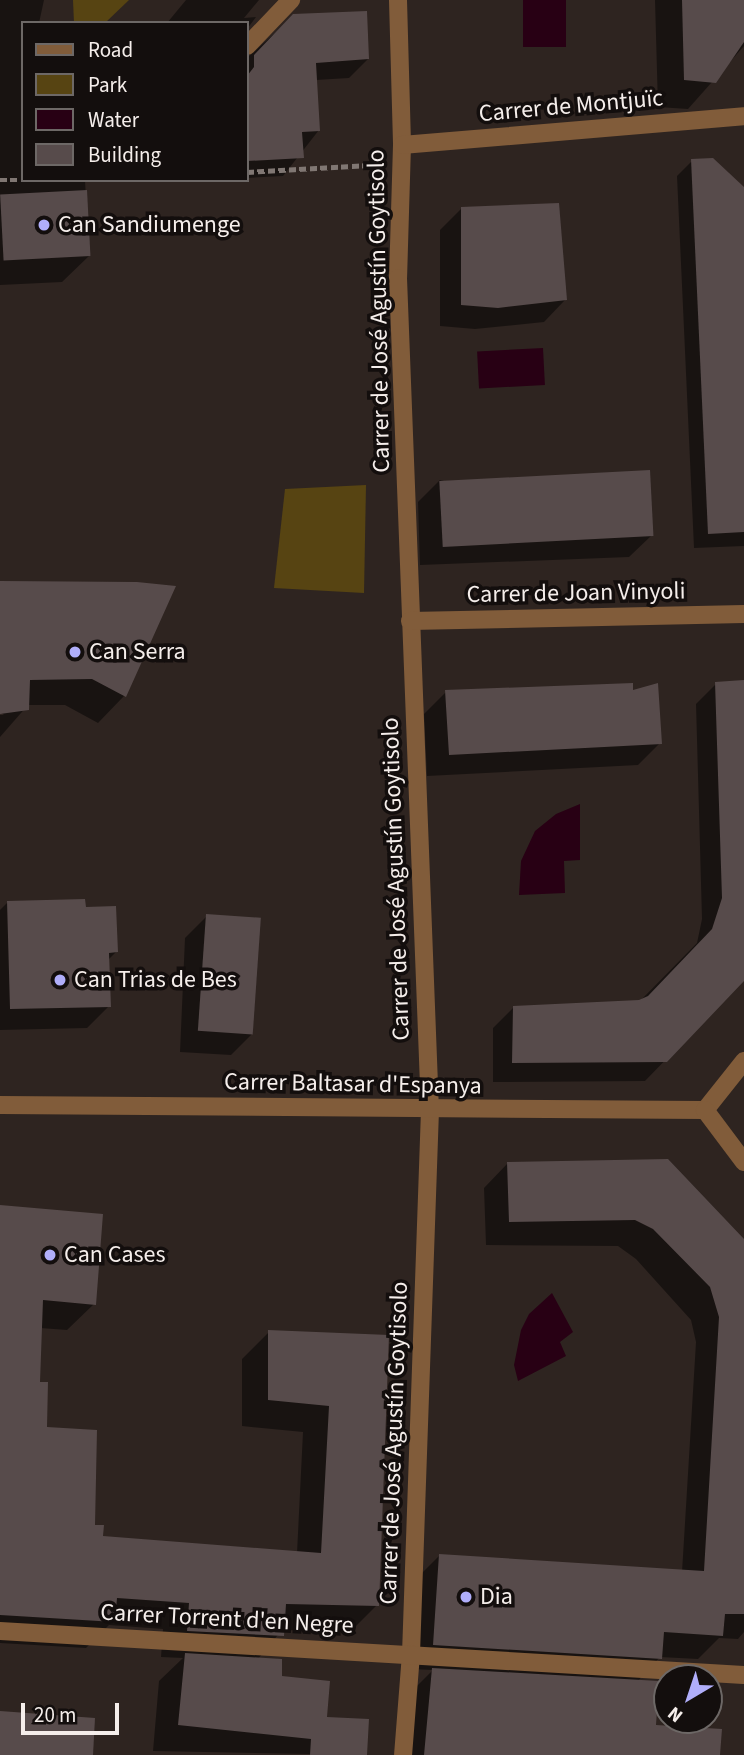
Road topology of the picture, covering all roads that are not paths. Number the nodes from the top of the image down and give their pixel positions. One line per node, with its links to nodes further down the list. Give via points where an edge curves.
1 (290, 0): 3 (street)
2 (398, 0): 5 (street, Carrer de José Agustín Goytisolo)
3 (248, 45)
4 (744, 116): 5 (street, Carrer de Montjuïc)
5 (402, 145): 7 (street, Carrer de José Agustín Goytisolo, via 398,278)
6 (744, 614): 7 (street, Carrer de Joan Vinyoli)
7 (410, 621): 10 (street, Carrer de José Agustín Goytisolo)
8 (744, 1061): 11 (street)
9 (0, 1105): 10 (street, Carrer Baltasar d'Espanya)
10 (430, 1110): 11 (street, Carrer Baltasar d'Espanya); 14 (street, Carrer de José Agustín Goytisolo)
11 (705, 1110): 12 (street)
12 (744, 1162)
13 (0, 1631): 14 (street, Carrer Torrent d'en Negre)
14 (411, 1654): 15 (street, Carrer Torrent d'en Negre); 16 (street, Carrer de José Agustín Goytisolo)
15 (744, 1675)
16 (403, 1755)

